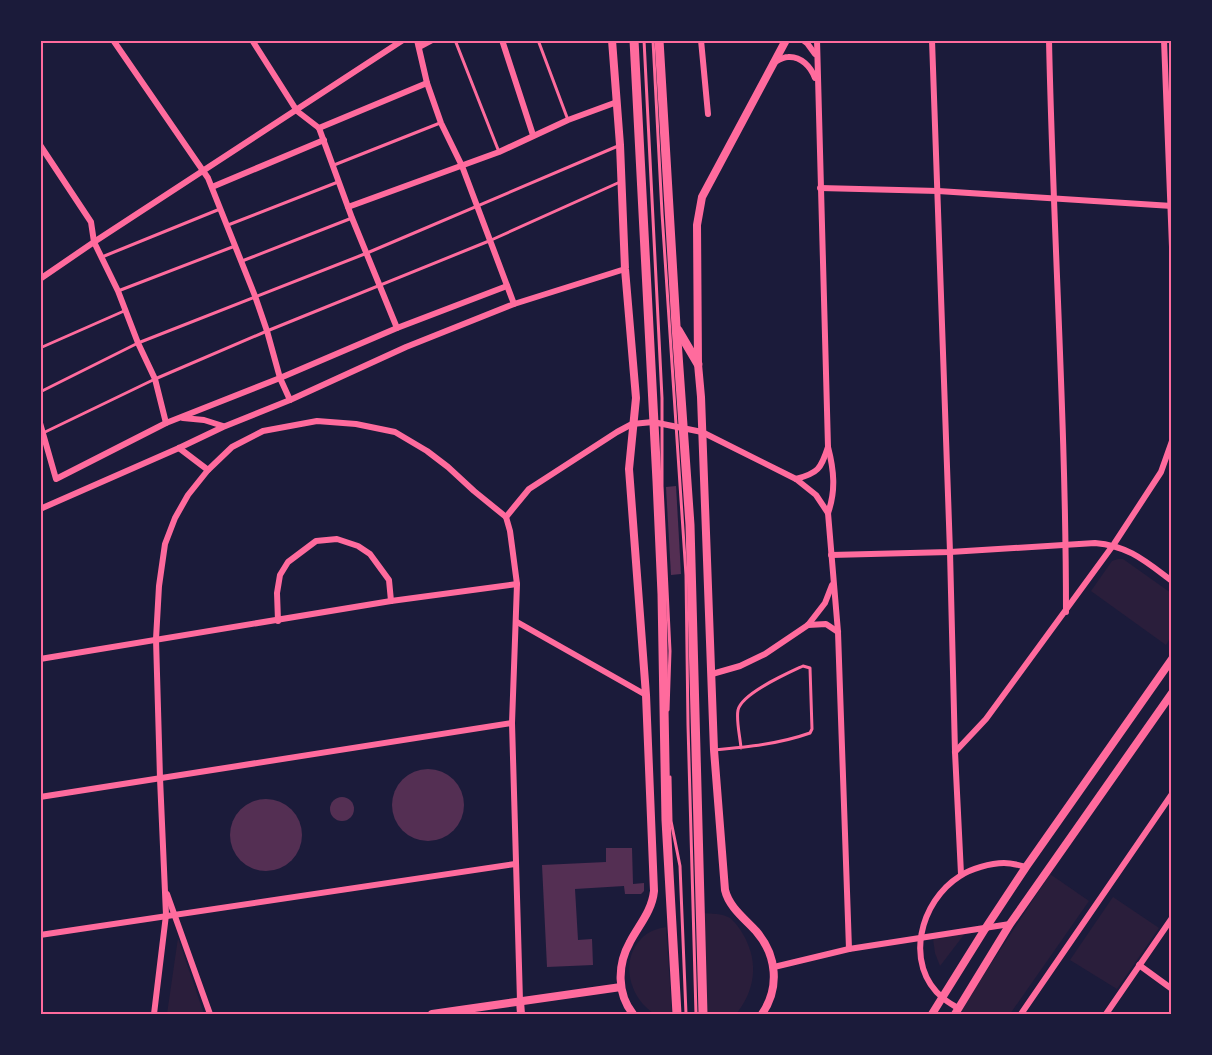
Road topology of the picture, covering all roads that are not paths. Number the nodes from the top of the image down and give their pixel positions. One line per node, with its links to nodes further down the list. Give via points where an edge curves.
1 (114, 40): 40 (street)
2 (252, 40): 28 (street)
3 (387, 40): 22 (street)
4 (403, 40): 22 (street)
5 (432, 40): 21 (street)
6 (455, 40): 37 (lane)
7 (502, 40): 33 (street)
8 (538, 40): 30 (lane)
9 (612, 40): 27 (street)
10 (634, 40): 81 (main road)
11 (644, 40): 81 (lane)
12 (653, 40): 84 (lane, via 662,213)
13 (659, 40): 68 (main road)
14 (701, 40): 29 (street)
15 (786, 40): 24 (street)
16 (803, 40): 23 (street)
17 (817, 40): 23 (street)
18 (932, 40): 45 (street)
19 (1049, 40): 46 (street)
20 (1164, 40): 47 (street)
21 (418, 44): 25 (street)
22 (392, 48): 28 (street)
23 (817, 57): 26 (street)
24 (772, 63): 26 (street, via 788,57 807,64); 73 (street, via 702,197 697,225)
25 (427, 83): 31 (street); 32 (street)
26 (817, 84): 44 (street)
27 (617, 102): 30 (street); 36 (street)
28 (297, 111): 32 (street); 40 (street)
29 (708, 114)
30 (568, 120): 33 (street)
31 (441, 123): 38 (lane); 39 (street)
32 (319, 128): 34 (street)
33 (533, 135): 37 (street)
34 (324, 140): 38 (street); 43 (street)
35 (40, 145): 54 (street, via 91,222)
36 (620, 145): 42 (street); 49 (lane)
37 (499, 152): 39 (street)
38 (333, 166): 41 (street)
39 (462, 166): 48 (street); 49 (street)
40 (203, 171): 43 (street); 54 (street)
41 (338, 182): 48 (street); 52 (lane)
42 (621, 182): 53 (lane); 60 (street)
43 (212, 187): 50 (street)
44 (820, 188): 45 (street); 88 (street)
45 (938, 191): 46 (street); 97 (street)
46 (1053, 199): 47 (street); 96 (street)
47 (1171, 206): 56 (street)
48 (348, 207): 51 (street)
49 (476, 207): 53 (street); 57 (lane)
50 (221, 209): 52 (street); 58 (lane)
51 (352, 218): 57 (street); 59 (lane)
52 (228, 225): 55 (street)
53 (489, 241): 62 (street); 63 (lane)
54 (94, 242): 58 (street); 61 (street)
55 (237, 246): 59 (street); 64 (lane)
56 (1172, 247)
57 (367, 253): 63 (street); 65 (lane)
58 (102, 257): 64 (street)
59 (243, 261): 65 (street)
60 (625, 269): 66 (street); 82 (street, via 636,398)
61 (40, 279)
62 (507, 286): 66 (street); 69 (street)
63 (379, 287): 69 (street); 70 (lane)
64 (118, 291): 67 (street)
65 (255, 296): 70 (street); 71 (lane)
66 (514, 304): 77 (street, via 406,347)
67 (125, 310): 71 (street); 72 (lane)
68 (676, 326): 73 (main road); 84 (main road)
69 (397, 328): 74 (street)
70 (267, 331): 74 (street); 75 (lane)
71 (138, 343): 75 (street); 76 (lane)
72 (40, 348)
73 (698, 364): 85 (street)
74 (280, 378): 77 (street); 78 (street)
75 (155, 379): 80 (street); 86 (lane)
76 (40, 392)
77 (290, 400): 83 (street)
78 (180, 418): 80 (street); 83 (street)
79 (40, 423): 86 (street)
80 (166, 423): 86 (street, via 56,479)
81 (658, 423): 82 (street); 84 (street); 145 (main road, via 666,820); 146 (lane, via 670,651 671,821 680,866)
82 (632, 424): 94 (street, via 530,489); 113 (street, via 629,470)
83 (223, 427): 89 (street)
84 (681, 428): 85 (street); 147 (lane); 148 (main road, via 690,525)
85 (702, 432): 91 (street); 111 (street)
86 (42, 433)
87 (1172, 441): 95 (street, via 1161,472)
88 (828, 447): 91 (street, via 823,463 813,474); 93 (street, via 833,498)
89 (180, 448): 90 (street); 92 (street)
90 (207, 470): 94 (street, via 232,447 262,431 317,421 356,424 395,432 427,451); 108 (street, via 188,495 165,544)
91 (796, 479): 93 (street, via 816,495)
92 (40, 509)
93 (828, 513): 98 (street)
94 (506, 517): 101 (street)
95 (1114, 544): 96 (street); 99 (street, via 1138,555); 103 (street)
96 (1066, 545): 97 (street); 103 (street)
97 (950, 552): 98 (street); 117 (street)
98 (831, 555): 100 (street)
99 (1172, 580)
100 (833, 582): 106 (street, via 825,603); 107 (street)
101 (517, 584): 102 (street); 105 (street)
102 (391, 601): 104 (street); 104 (street, via 389,580 370,554 338,539 316,541 288,562 280,575)
103 (1066, 612): 117 (street, via 986,719)
104 (278, 621): 108 (street)
105 (517, 622): 113 (street); 114 (street)
106 (808, 625): 107 (street, via 826,624); 111 (street, via 756,658)
107 (838, 632): 132 (street)
108 (156, 639): 109 (street); 118 (street)
109 (40, 659)
110 (1172, 660): 122 (street)
111 (712, 674): 116 (street)
112 (1172, 693): 128 (street)
113 (646, 695): 135 (street, via 654,891 651,907 625,953)
114 (512, 723): 118 (street); 121 (street)
115 (741, 748): 115 (lane, via 810,733 810,668 803,666 783,676 741,703); 116 (lane)
116 (714, 750): 134 (street, via 724,890 730,904 760,936)
117 (955, 752): 123 (street)
118 (160, 778): 120 (street); 124 (street)
119 (1172, 794): 151 (street)
120 (40, 797)
121 (515, 864): 125 (street); 138 (street)
122 (1026, 867): 123 (street, via 1005,863); 129 (street)
123 (961, 874): 131 (street, via 931,905)
124 (165, 890): 125 (street); 126 (street)
125 (175, 914): 126 (street); 141 (street)
126 (166, 915): 130 (street); 140 (street)
127 (1172, 918): 133 (street)
128 (1010, 924): 129 (street); 139 (street)
129 (985, 929): 131 (street); 137 (street)
130 (40, 935)
131 (921, 937): 132 (street); 137 (street, via 921,958 928,979)
132 (849, 949): 134 (street)
133 (1139, 965): 136 (street); 152 (street)
134 (774, 967): 149 (street, via 773,989)
135 (621, 987): 138 (street); 144 (street)
136 (1172, 989)
137 (942, 997): 139 (street); 150 (street)
138 (520, 1001): 142 (street); 143 (street)
139 (957, 1011)
140 (154, 1014)
141 (210, 1014)
142 (432, 1014)
143 (520, 1014)
144 (633, 1014)
145 (677, 1014)
146 (686, 1014)
147 (696, 1014)
148 (703, 1014)
149 (762, 1014)
150 (932, 1014)
151 (1021, 1014)
152 (1106, 1014)

